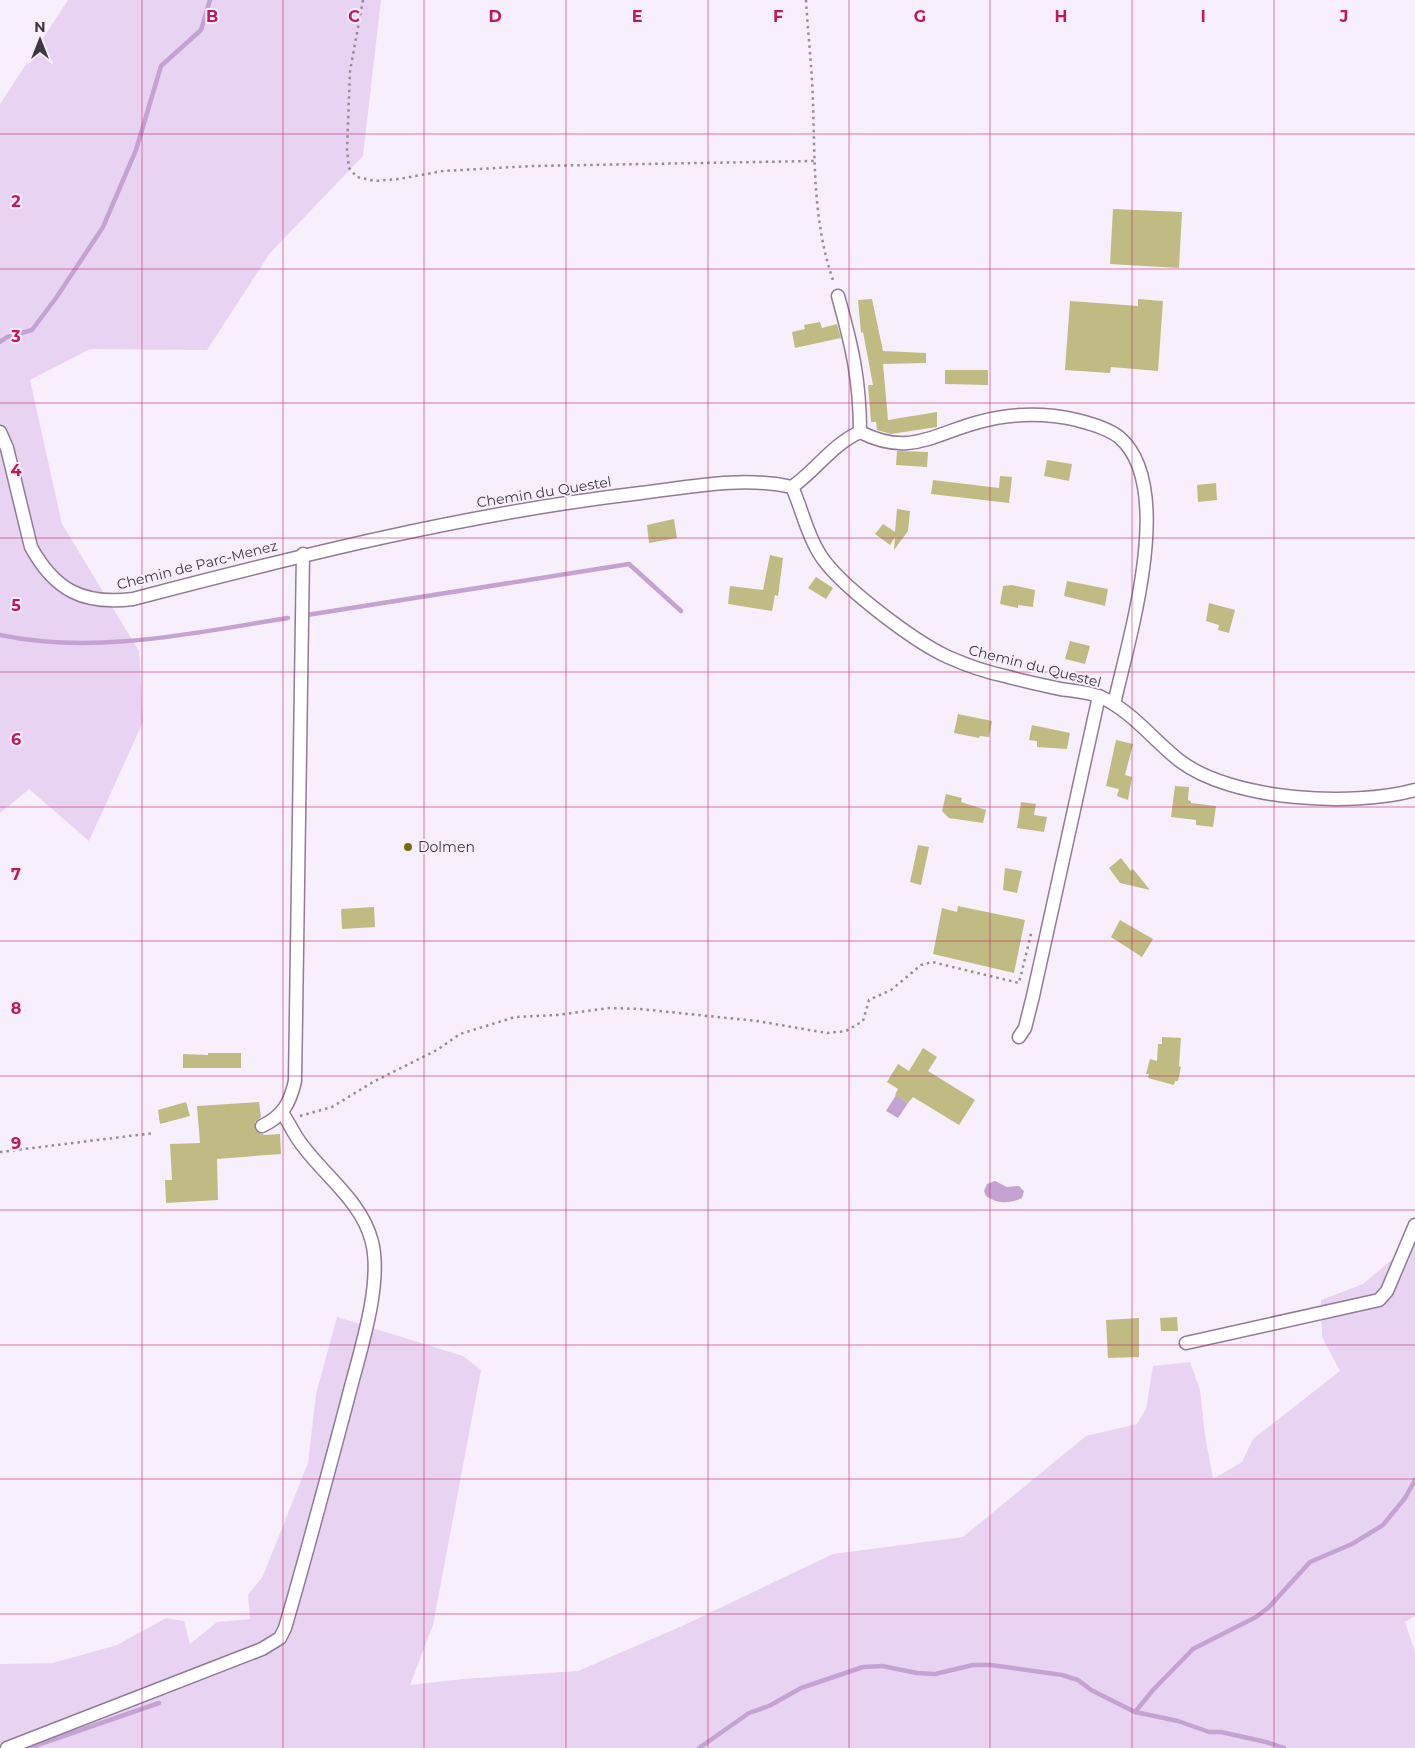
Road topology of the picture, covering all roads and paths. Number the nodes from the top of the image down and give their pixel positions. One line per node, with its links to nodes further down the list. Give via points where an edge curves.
1 (363, 0): 3 (path, via 350,71 349,168 357,177 391,180 442,171 532,166)
2 (806, 0): 3 (path)
3 (814, 162): 4 (path, via 816,205 826,263)
4 (838, 296): 6 (street, via 855,358)
5 (0, 432): 8 (street, Chemin de Parc-Menez, via 7,448 31,548 57,584 72,593 99,600 133,598)
6 (860, 432): 7 (street, via 842,441 811,473); 10 (street, via 874,439 905,443 925,441 979,422 1042,415 1084,422 1120,438 1137,465 1144,491 1147,538 1138,597)
7 (792, 487): 8 (street, Chemin du Questel, via 758,482 604,497 454,522); 9 (street, Chemin du Questel, via 810,538 828,566 855,593 912,634 966,665)
8 (303, 554): 14 (street, via 295,1081)
9 (1099, 696): 10 (street, Chemin du Questel); 13 (street, via 1033,996 1025,1028)
10 (1114, 704): 11 (street, Chemin du Questel, via 1182,762 1200,774 1241,789 1278,796 1340,798)
11 (1415, 790)
12 (1032, 930): 14 (path, via 1019,983 932,962 921,965 882,996 869,1000 863,1021 846,1030 827,1033 757,1021 640,1009 610,1008 515,1017 460,1034 437,1050 318,1113)
13 (1019, 1037)
14 (284, 1116): 15 (street); 20 (street, via 299,1141 338,1185 367,1227 375,1273 364,1336 285,1628 280,1638 262,1649)
15 (262, 1126)
16 (154, 1133): 17 (path)
17 (0, 1152)
18 (1415, 1226): 19 (street, via 1387,1291 1379,1300)
19 (1186, 1343)
20 (7, 1748)

